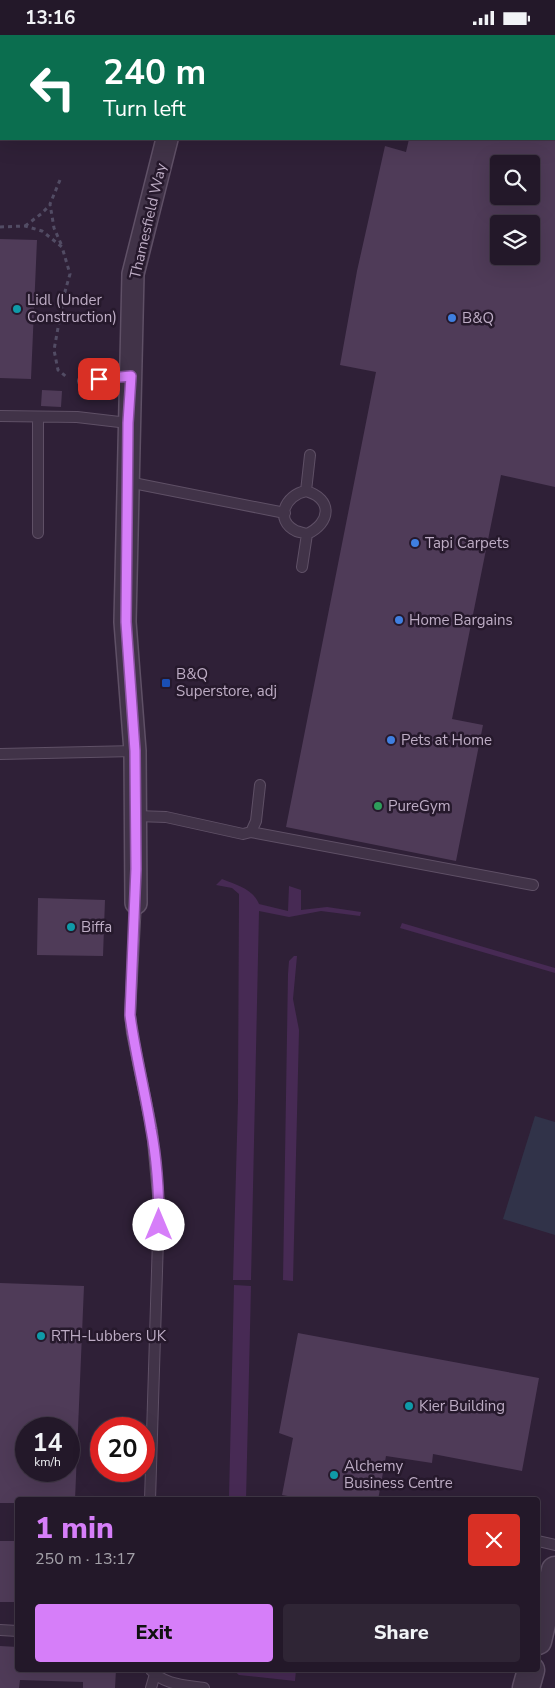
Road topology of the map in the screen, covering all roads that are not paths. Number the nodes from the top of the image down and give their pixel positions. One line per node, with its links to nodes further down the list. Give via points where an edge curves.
1 (167, 140): 2 (street, Thamesfield Way, via 133,274)
2 (131, 376): 3 (lane); 6 (street, Thamesfield Way)
3 (83, 381)
4 (0, 416): 5 (lane)
5 (38, 417): 6 (lane, via 77,417); 11 (lane)
6 (128, 423): 8 (street, Thamesfield Way)
7 (310, 455): 9 (lane)
8 (128, 482): 10 (lane); 14 (street, Thamesfield Way, via 126,622)
9 (306, 491): 10 (lane, via 293,495); 12 (lane, via 320,497 326,514 318,528)
10 (285, 513): 12 (lane, via 292,528)
11 (38, 533)
12 (307, 534): 13 (lane)
13 (302, 567)
14 (135, 751): 15 (lane); 17 (street, Thamesfield Way)
15 (0, 754)
16 (260, 785): 18 (lane, via 256,821)
17 (136, 816): 18 (lane, via 166,817 243,834); 20 (street, Thamesfield Way)
18 (251, 832): 19 (lane)
19 (534, 885)
20 (136, 903): 21 (lane, Thamesfield Way, via 130,1015 152,1131 159,1206)
21 (150, 1497)
22 (540, 1541): 23 (lane)
23 (555, 1545)
24 (555, 1570): 27 (street)
25 (0, 1630): 26 (lane)
26 (15, 1631)
27 (540, 1633)
28 (153, 1672): 30 (lane); 31 (lane, via 167,1682)
29 (530, 1672): 32 (street)
30 (151, 1688)
31 (204, 1688)
32 (526, 1688)

